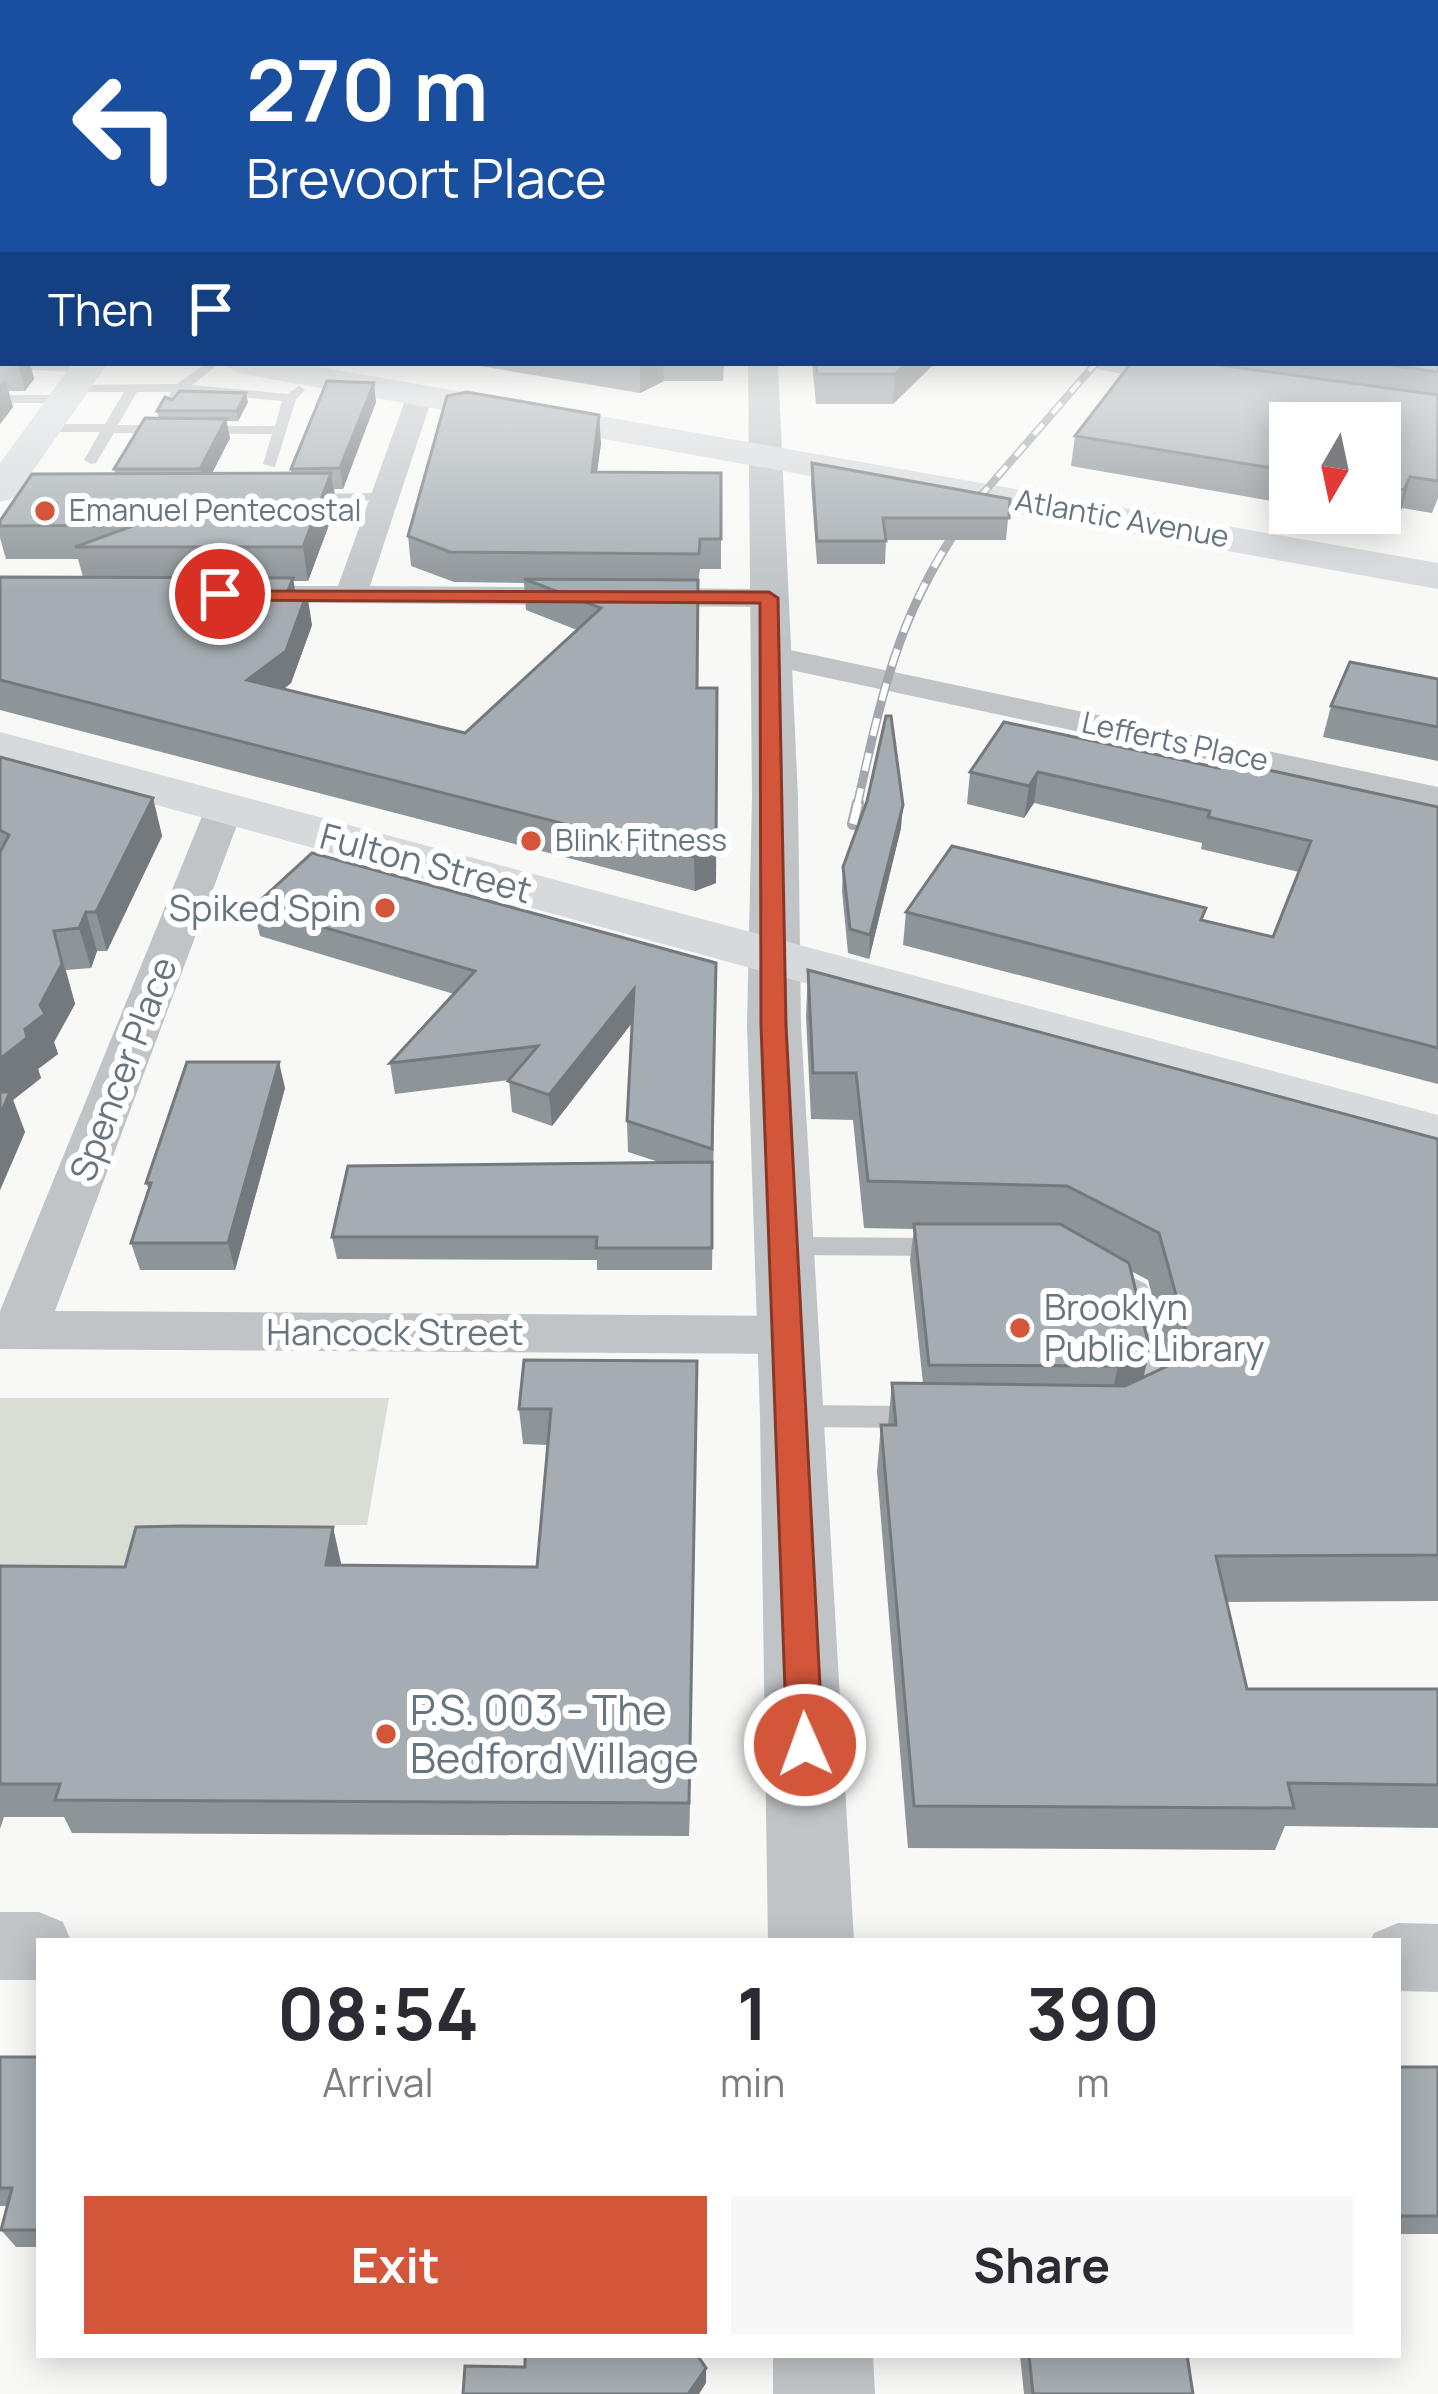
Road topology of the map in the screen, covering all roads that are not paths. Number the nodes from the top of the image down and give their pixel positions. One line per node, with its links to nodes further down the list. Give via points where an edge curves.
1 (205, 371): 11 (lane)
2 (419, 371): 15 (main road, Atlantic Avenue)
3 (762, 371): 15 (street)
4 (1151, 371): 5 (street)
5 (1213, 380)
6 (24, 382): 10 (lane); 10 (lane)
7 (244, 386): 8 (main road, Atlantic Avenue); 8 (lane, via 268,398); 11 (lane, via 212,396)
8 (303, 387): 12 (main road, Atlantic Avenue); 14 (lane)
9 (133, 388): 10 (lane); 11 (lane); 13 (lane)
10 (73, 389): 13 (lane); 18 (main road)
11 (176, 394)
12 (420, 395): 15 (main road, Atlantic Avenue); 19 (street)
13 (106, 428): 14 (lane, via 259,423); 16 (lane)
14 (280, 430): 17 (lane)
15 (761, 444): 21 (main road, Atlantic Avenue); 22 (main road, Atlantic Avenue); 25 (street)
16 (91, 460)
17 (270, 464)
18 (6, 496)
19 (382, 497): 20 (lane); 24 (street)
20 (295, 498)
21 (1438, 554)
22 (1438, 576)
23 (211, 594): 24 (street)
24 (351, 595): 25 (street)
25 (769, 598): 26 (street)
26 (771, 656): 28 (street, Lefferts Place); 30 (street)
27 (0, 747): 29 (main road, Fulton Street)
28 (1438, 798)
29 (224, 809): 30 (main road, Fulton Street); 35 (street, Spencer Place)
30 (775, 958): 31 (main road, Fulton Street); 32 (street)
31 (1438, 1136)
32 (786, 1246): 33 (lane); 36 (street)
33 (972, 1246)
34 (1078, 1258): 37 (lane, via 1136,1291 1160,1394)
35 (11, 1330): 36 (street, Hancock Street)
36 (790, 1335): 38 (street)
37 (1129, 1409)
38 (794, 1416): 39 (lane); 40 (street)
39 (950, 1417)
40 (811, 1938)
41 (0, 1946): 42 (street)
42 (36, 1946)
43 (1401, 1957): 44 (street)
44 (1438, 1958)
45 (823, 2358): 46 (street)
46 (824, 2394)

